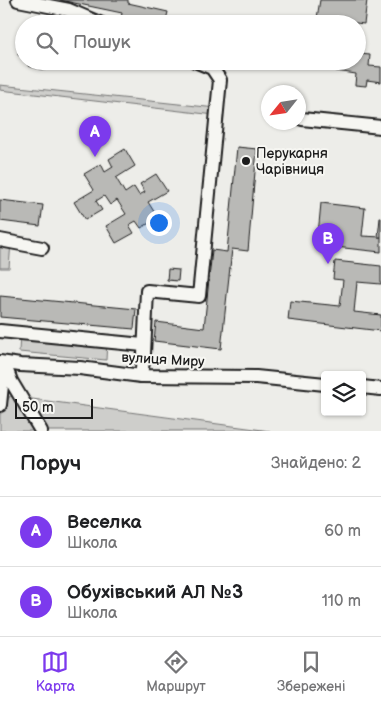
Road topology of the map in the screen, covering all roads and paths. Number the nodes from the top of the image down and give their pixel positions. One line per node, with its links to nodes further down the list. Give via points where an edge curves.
1 (18, 0): 2 (street)
2 (81, 15)
3 (213, 70): 9 (street, via 220,80 199,296 146,291)
4 (306, 119): 5 (street)
5 (381, 127)
6 (0, 240): 7 (street)
7 (42, 248)
8 (0, 331): 9 (street)
9 (143, 346): 11 (street)
10 (2, 362): 11 (street, вулиця Миру); 15 (street); 16 (street)
11 (141, 376): 12 (street, вулиця Миру, via 256,377)
12 (321, 384)
13 (366, 387): 14 (street)
14 (381, 389)
15 (0, 404)
16 (41, 431)

